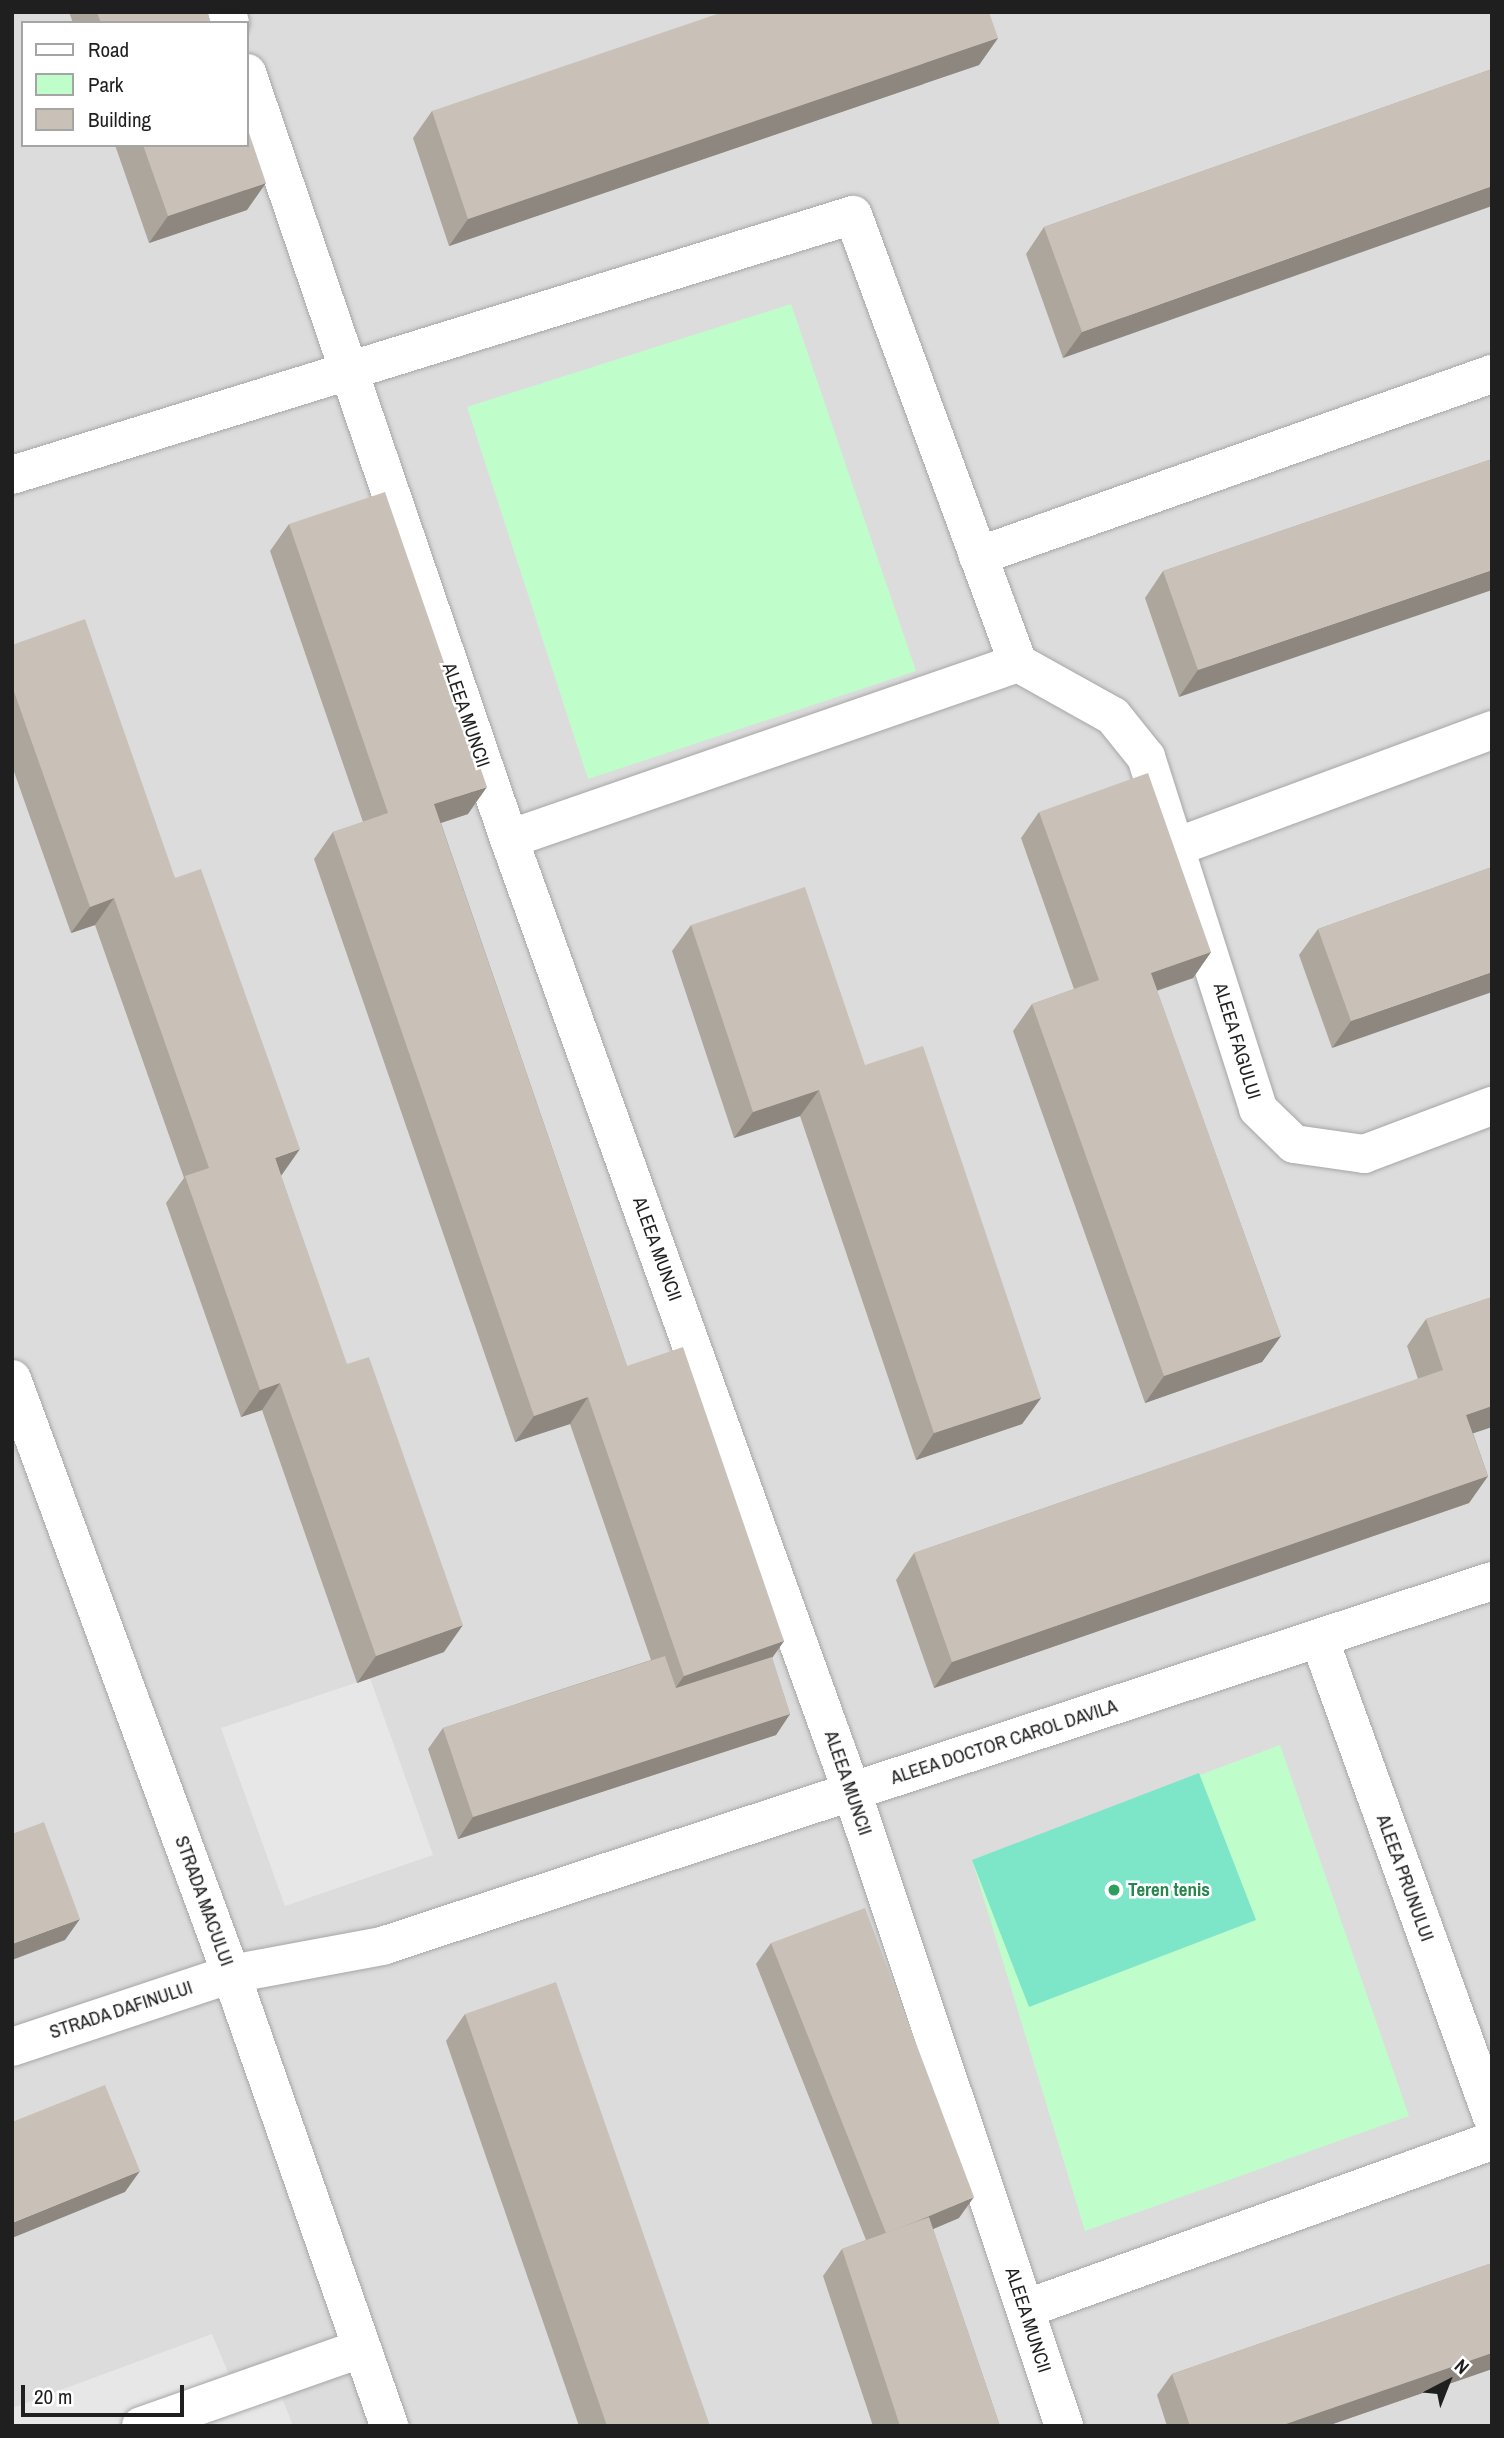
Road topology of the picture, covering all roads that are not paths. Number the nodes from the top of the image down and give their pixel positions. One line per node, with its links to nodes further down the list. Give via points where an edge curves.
1 (248, 76): 2 (street, ALEEA MUNCII)
2 (346, 370): 4 (street); 5 (street, via 853,215); 8 (street, ALEEA MUNCII)
3 (1492, 374): 5 (street)
4 (12, 475)
5 (978, 556): 6 (street)
6 (1018, 663): 8 (street); 9 (street, ALEEA FAGULUI, via 1113,716 1146,757)
7 (1492, 730): 9 (street)
8 (509, 839): 14 (street, ALEEA MUNCII)
9 (1176, 847): 10 (street, ALEEA FAGULUI, via 1258,1109 1294,1144 1364,1154)
10 (1492, 1106)
11 (12, 1379): 15 (street, STRADA MACULUI)
12 (1492, 1581): 13 (street, ALEEA DOCTOR CAROL DAVILA)
13 (1319, 1638): 14 (street, ALEEA DOCTOR CAROL DAVILA); 17 (street, ALEEA PRUNULUI)
14 (852, 1792): 15 (street, ALEEA DOCTOR CAROL DAVILA, via 382,1946); 19 (street, ALEEA MUNCII)
15 (231, 1974): 16 (street, STRADA DAFINULUI); 20 (street, STRADA MACULUI)
16 (12, 2047)
17 (1492, 2117)
18 (1492, 2141): 19 (street)
19 (1025, 2309): 24 (street, ALEEA MUNCII)
20 (362, 2348): 21 (street); 23 (street, STRADA MACULUI)
21 (216, 2413): 22 (street)
22 (141, 2426)
23 (389, 2426)
24 (1064, 2426)

